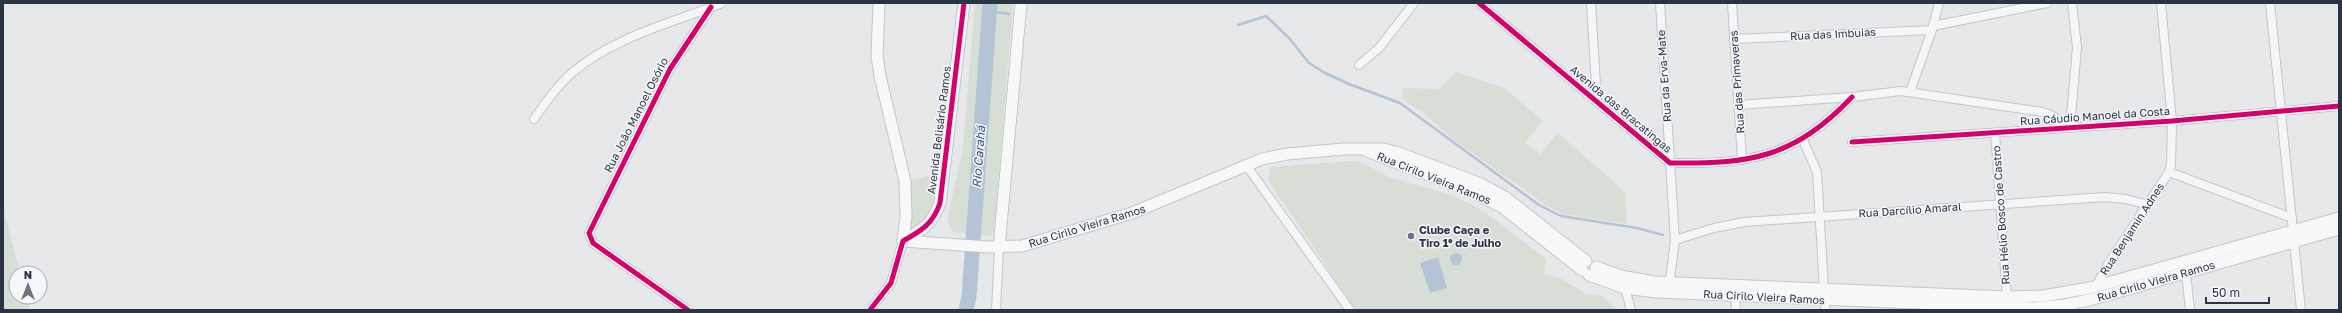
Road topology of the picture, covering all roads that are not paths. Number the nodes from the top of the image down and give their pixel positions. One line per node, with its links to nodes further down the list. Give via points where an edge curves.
1 (722, 3): 15 (street)
2 (879, 3): 43 (main road, via 877,56 880,76 906,181)
3 (964, 3): 43 (main road, Avenida Belisário Ramos, via 940,203 931,222)
4 (1021, 3): 44 (main road)
5 (1414, 3): 18 (street, via 1379,48)
6 (1479, 3): 21 (street, Avenida das Bracatingas)
7 (1591, 3): 21 (street)
8 (1660, 3): 32 (street, Rua da Erva-Mate)
9 (1732, 3): 17 (street, Rua das Primaveras)
10 (1939, 3): 16 (street)
11 (2046, 3): 16 (street, Rua das Imbuias)
12 (2072, 3): 27 (street, via 2077,47)
13 (2161, 3): 26 (street)
14 (2270, 3): 24 (street)
15 (711, 7): 25 (street, via 627,39 587,61 553,92); 53 (street, Rua João Manoel Osório, via 670,69 590,228 589,236 593,243)
16 (1933, 28): 17 (street, Rua das Imbuias); 19 (street)
17 (1734, 39): 22 (street, Rua das Primaveras)
18 (1358, 65)
19 (1910, 92): 20 (street, via 1893,91); 27 (street, via 2042,112)
20 (1852, 97): 22 (street); 29 (street, Avenida das Bracatingas, via 1830,121)
21 (1597, 102): 32 (street, Avenida das Bracatingas)
22 (1739, 105): 31 (street, Rua das Primaveras)
23 (2339, 106): 24 (street, Rua Cáudio Manoel da Costa)
24 (2281, 111): 26 (street, Rua Cáudio Manoel da Costa); 38 (street)
25 (534, 118)
26 (2172, 121): 27 (street, Rua Cáudio Manoel da Costa); 34 (street, via 2172,158)
27 (2070, 128): 28 (street, Rua Cáudio Manoel da Costa)
28 (1995, 133): 30 (street, Rua Cáudio Manoel da Costa); 35 (street, Rua Hélio Bosco de Castro)
29 (1803, 140): 31 (street, Avenida das Bracatingas); 37 (street, via 1817,172)
30 (1852, 142)
31 (1742, 160): 32 (street, Avenida das Bracatingas, via 1723,163)
32 (1670, 163): 42 (street, Rua da Erva-Mate)
33 (1246, 165): 44 (main road, Rua Cirilo Vieira Ramos, via 1108,222 1031,244); 45 (main road, Rua Cirilo Vieira Ramos, via 1286,154 1359,148 1498,204); 56 (street)
34 (2169, 172): 36 (street, Rua Benjamin Adnes); 38 (street)
35 (2000, 204): 36 (street, Rua Darcílio Amaral, via 2110,197); 37 (street, Rua Darcílio Amaral); 52 (street, Rua Hélio Bosco de Castro)
36 (2148, 205): 47 (street, Rua Benjamin Adnes, via 2105,268)
37 (1820, 216): 42 (street, Rua Darcílio Amaral, via 1728,224); 51 (street)
38 (2292, 218): 41 (street)
39 (2339, 218): 41 (main road, Rua Cirilo Vieira Ramos)
40 (2339, 229): 41 (main road, Rua Cirilo Vieira Ramos)
41 (2294, 237): 46 (main road, Rua Cirilo Vieira Ramos); 47 (main road, Rua Cirilo Vieira Ramos); 60 (street)
42 (1674, 240): 49 (street, Rua da Erva-Mate)
43 (903, 241): 44 (main road, Rua Cirilo Vieira Ramos); 54 (street, via 891,283)
44 (994, 247): 55 (street)
45 (1588, 268): 48 (main road, Rua Cirilo Vieira Ramos); 49 (main road, Rua Cirilo Vieira Ramos)
46 (2186, 273): 52 (main road, Rua Cirilo Vieira Ramos, via 2075,303 2034,308); 59 (street)
47 (2096, 287): 52 (main road, Rua Cirilo Vieira Ramos)
48 (1625, 288): 49 (main road, Rua Cirilo Vieira Ramos); 57 (street)
49 (1670, 288): 50 (main road, Rua Cirilo Vieira Ramos); 51 (main road, Rua Cirilo Vieira Ramos)
50 (1735, 296): 51 (main road, Rua Cirilo Vieira Ramos); 58 (street)
51 (1825, 300): 52 (main road, Rua Cirilo Vieira Ramos)
52 (2005, 305)
53 (688, 310)
54 (870, 310)
55 (996, 310)
56 (1350, 310)
57 (1631, 310)
58 (1736, 310)
59 (2190, 310)
60 (2301, 310)

